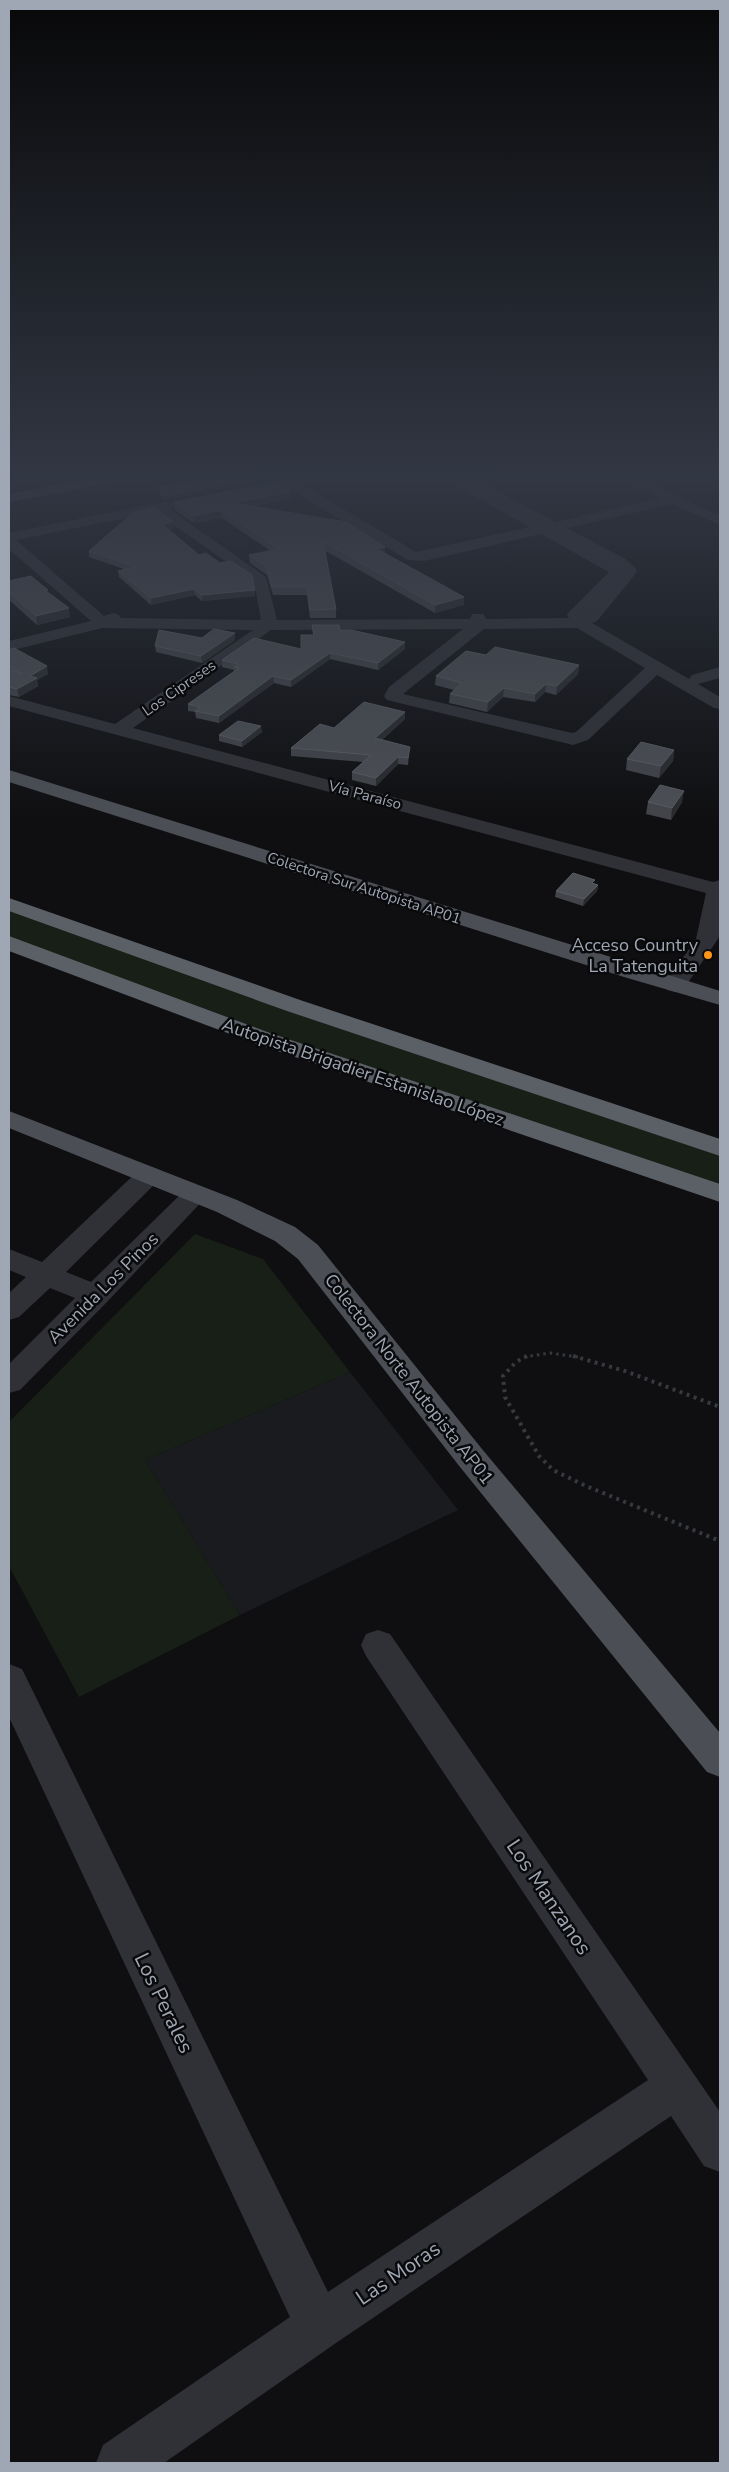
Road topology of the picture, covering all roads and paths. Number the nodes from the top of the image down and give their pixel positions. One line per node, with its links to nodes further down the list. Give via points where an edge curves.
1 (73, 590): 5 (street)
2 (263, 590): 7 (street)
3 (609, 590): 4 (street)
4 (582, 619): 6 (street); 9 (street); 10 (street)
5 (108, 620): 7 (street); 8 (street)
6 (479, 620): 7 (street); 9 (street, via 393,696 573,739 582,736)
7 (269, 622): 13 (street, Los Cipreses)
8 (9, 646)
9 (656, 667): 10 (street)
10 (708, 683): 12 (street)
11 (9, 701): 13 (street, Vía Paraíso)
12 (720, 704)
13 (118, 730): 15 (street, Vía Paraíso)
14 (9, 776): 19 (main road, Colectora Sur Autopista AP01)
15 (720, 888): 19 (street, via 715,894 710,932)
16 (9, 904): 22 (highway, via 295,1006)
17 (9, 944): 24 (highway, Autopista Brigadier Estanislao López, via 262,1038)
18 (720, 951): 19 (street, via 714,962)
19 (684, 988): 20 (main road, Colectora Sur Autopista AP01)
20 (720, 998)
21 (9, 1119): 23 (main road, Colectora Norte Autopista AP01)
22 (720, 1148)
23 (149, 1175): 25 (main road, Colectora Norte Autopista AP01); 27 (street)
24 (720, 1193)
25 (196, 1194): 28 (street, Avenida Los Pinos); 35 (main road, Colectora Norte Autopista AP01, via 260,1220 308,1252 471,1458)
26 (9, 1259): 27 (street)
27 (45, 1275): 28 (street); 29 (street)
28 (96, 1296): 30 (street, Avenida Los Pinos)
29 (9, 1310)
30 (9, 1382)
31 (720, 1407): 32 (path, via 579,1356 535,1353 516,1360 503,1376 505,1397 539,1456 553,1470)
32 (720, 1541)
33 (378, 1645): 36 (street, Los Manzanos)
34 (9, 1680): 38 (street, Los Perales)
35 (720, 1760)
36 (677, 2086): 37 (street, Los Manzanos); 38 (street, Las Moras)
37 (720, 2150)
38 (318, 2326): 39 (street, Las Moras)
39 (132, 2460)

